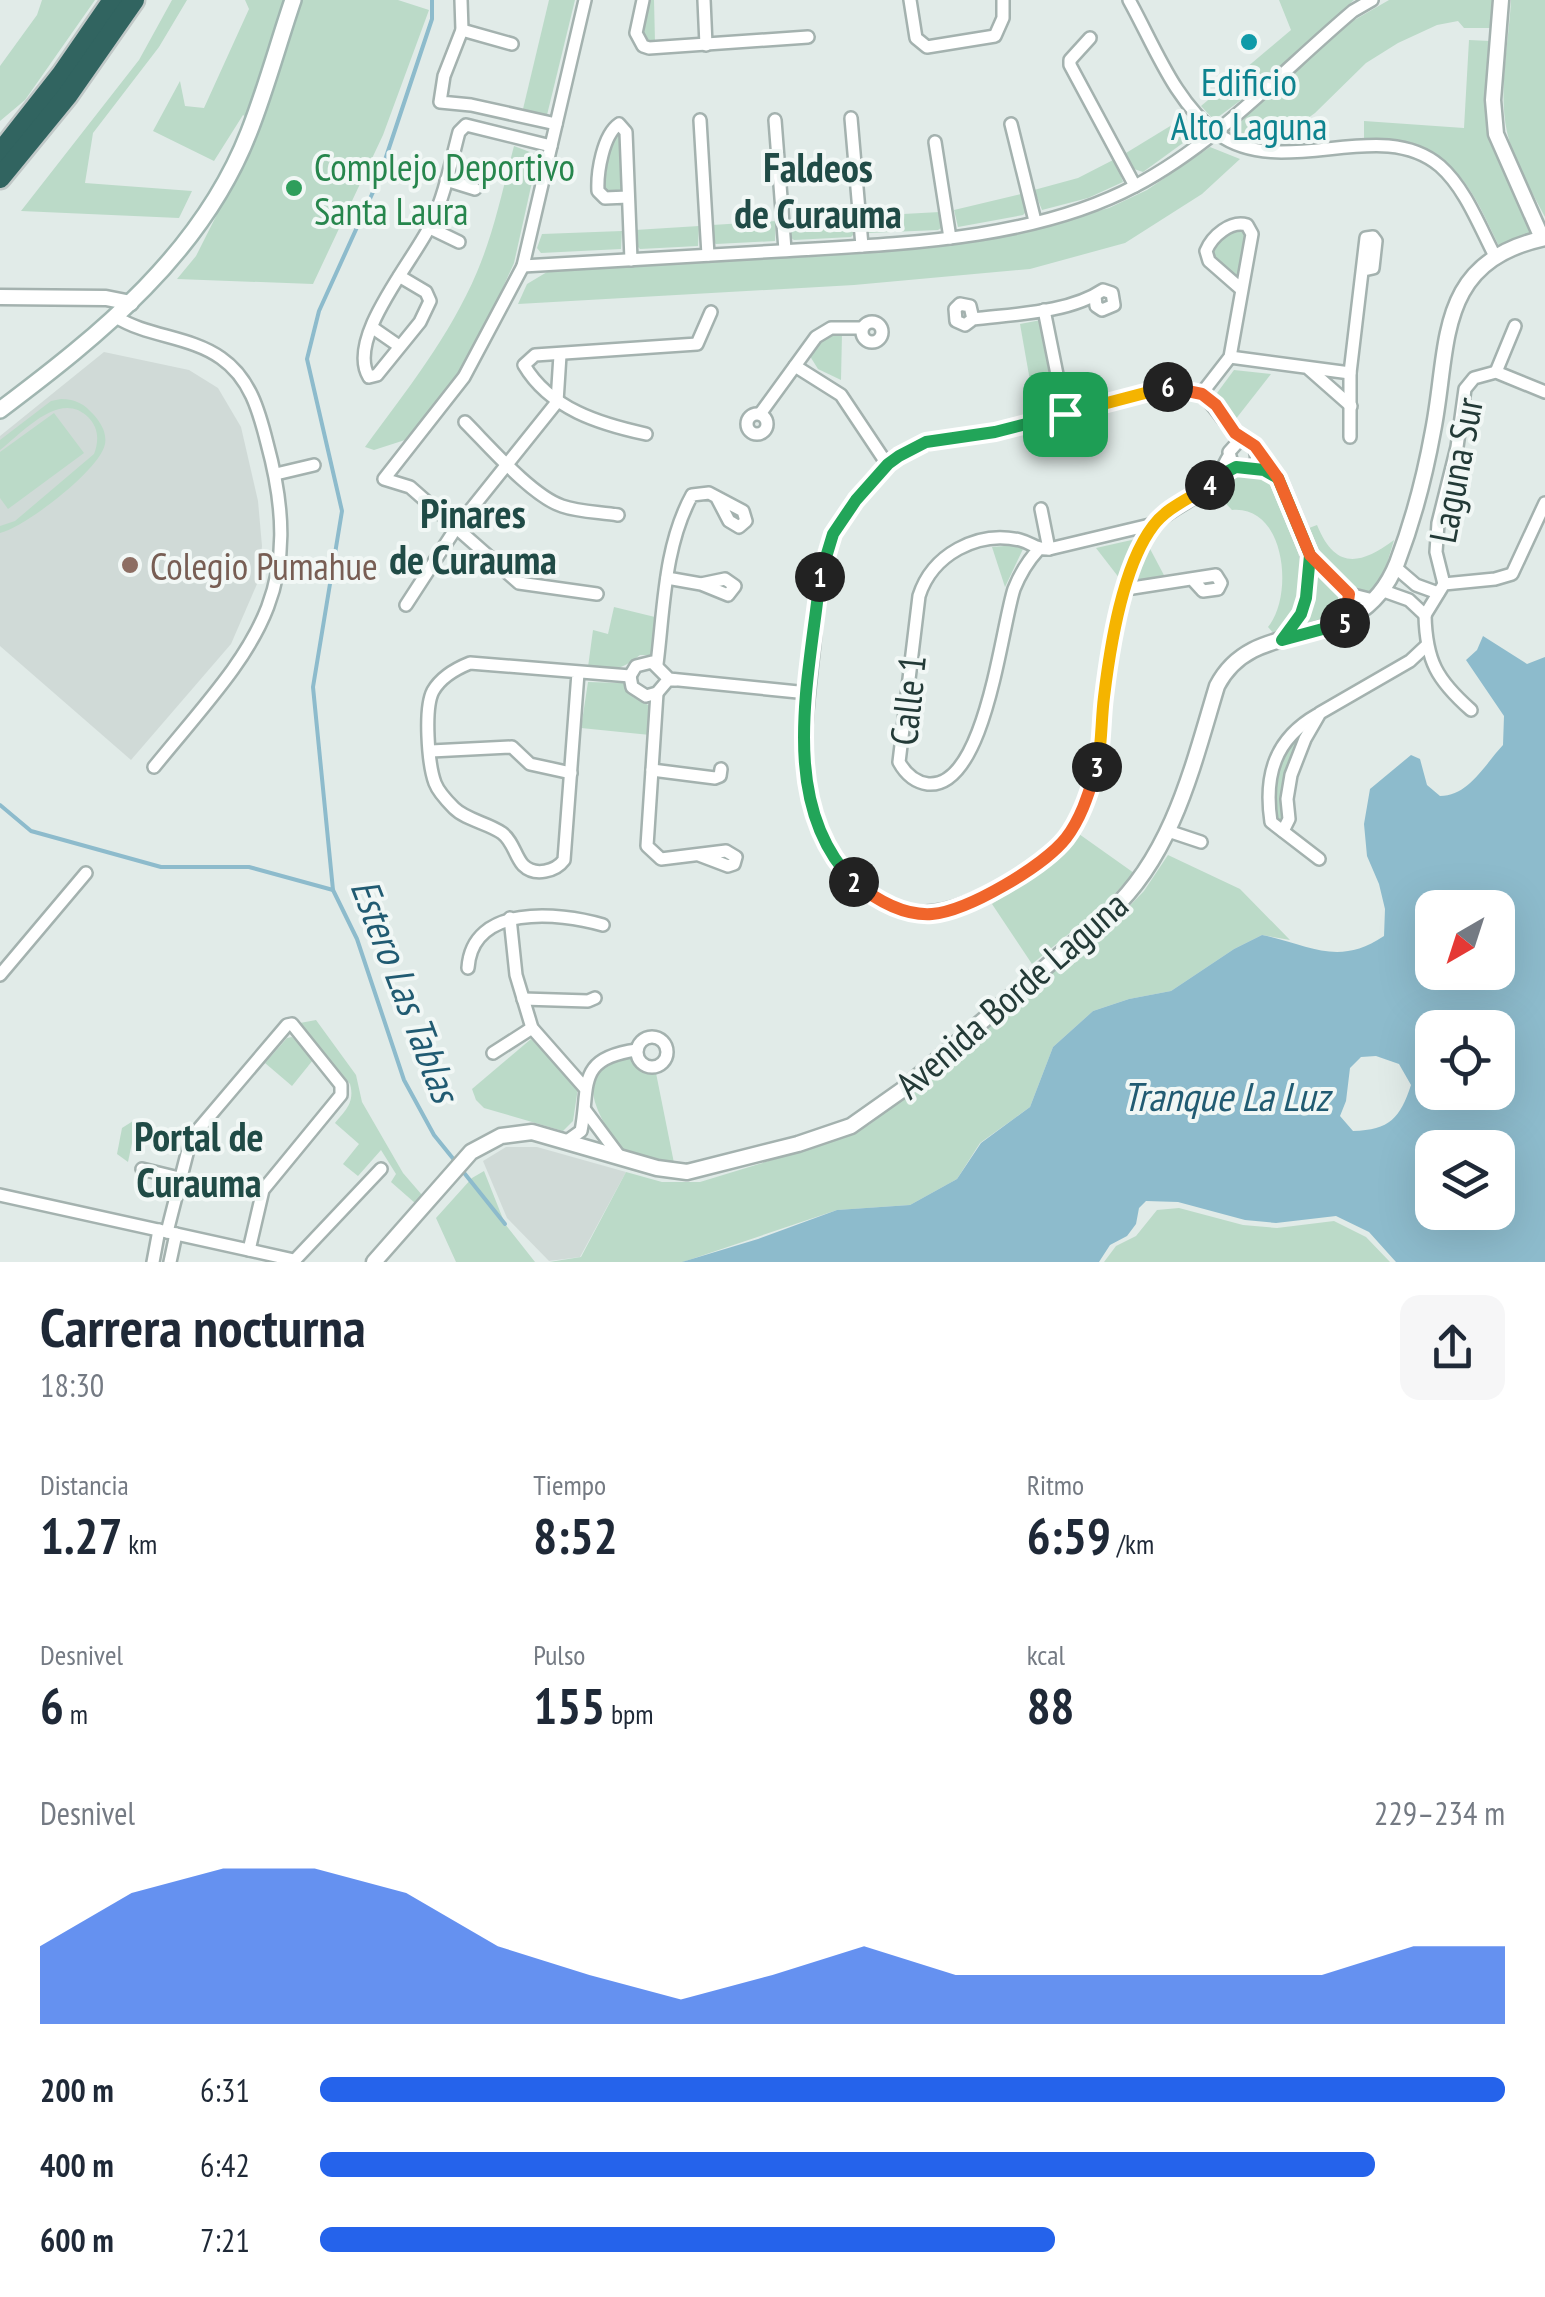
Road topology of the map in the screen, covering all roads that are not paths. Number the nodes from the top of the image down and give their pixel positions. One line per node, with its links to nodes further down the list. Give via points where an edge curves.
1 (114, 0): 18 (highway)
2 (134, 0): 32 (highway)
3 (293, 0): 53 (main road, via 248,135 186,242)
4 (461, 0): 13 (street)
5 (586, 0): 24 (street)
6 (643, 0): 17 (street, via 636,32 643,46)
7 (704, 0): 17 (street)
8 (910, 0): 9 (street, via 916,38 928,47 995,36)
9 (1003, 0)
10 (1129, 0): 27 (street, via 1189,106)
11 (1372, 0): 27 (street)
12 (1501, 0): 40 (street, via 1496,134)
13 (462, 30): 16 (street); 24 (street, via 440,102)
14 (808, 37): 17 (street)
15 (1090, 38): 34 (street, via 1070,65)
16 (512, 44)
17 (706, 45)
18 (42, 101): 28 (highway); 31 (highway)
19 (638, 118): 26 (street)
20 (851, 118): 42 (street)
21 (598, 120): 26 (street)
22 (700, 120): 44 (street)
23 (775, 120): 43 (street)
24 (556, 124): 30 (street)
25 (1012, 124): 37 (street)
26 (619, 126): 36 (street, via 626,132); 36 (street, via 601,164 598,190 605,198)
27 (1214, 132): 34 (street); 45 (street, via 1256,151 1386,146 1430,159 1463,195)
28 (0, 138)
29 (935, 142): 39 (street)
30 (551, 146): 33 (street, via 466,126); 47 (street)
31 (0, 153)
32 (0, 178)
33 (446, 180): 35 (street); 38 (street)
34 (1135, 186): 37 (street)
35 (476, 188)
36 (628, 198): 46 (street)
37 (1036, 220): 39 (street)
38 (430, 228): 41 (street); 49 (street)
39 (950, 238): 42 (street)
40 (1543, 238): 45 (street, Avenida Borde Laguna)
41 (459, 242)
42 (862, 246): 43 (street)
43 (785, 250): 44 (street)
44 (708, 255): 46 (street)
45 (1496, 258): 97 (street, Avenida Borde Laguna, via 1466,288 1448,322 1434,428)
46 (630, 260): 47 (street)
47 (524, 266): 81 (street, via 464,377)
48 (1364, 270): 66 (street)
49 (399, 276): 59 (street); 61 (street, via 430,301)
50 (1241, 289): 50 (street, via 1252,234 1241,222 1206,251); 63 (street)
51 (1095, 296): 54 (street)
52 (0, 298): 53 (street)
53 (132, 303): 56 (main road)
54 (1044, 310): 57 (street); 75 (street)
55 (712, 312): 62 (street, via 697,344)
56 (116, 316): 73 (main road); 86 (street, via 204,348 239,374 260,414)
57 (973, 319)
58 (1515, 326): 67 (street, Laguna Sur)
59 (373, 328): 61 (street); 61 (street, via 364,350 370,377)
60 (862, 328): 64 (street, via 826,330)
61 (399, 346)
62 (560, 355): 70 (street); 70 (street, via 535,354 524,365)
63 (1230, 356): 65 (street); 69 (street)
64 (798, 362): 74 (street); 82 (street, via 841,396)
65 (1308, 368): 66 (street); 72 (street)
66 (1350, 372): 72 (street)
67 (1496, 372): 68 (street, Laguna Sur); 101 (street, Laguna Sur, via 1474,378 1465,389 1437,537)
68 (1545, 392)
69 (1202, 394): 71 (street); 75 (street, via 1165,387)
70 (557, 402): 77 (street, via 606,425); 84 (street)
71 (1216, 405): 79 (street); 80 (street)
72 (1351, 406): 78 (street)
73 (0, 410)
74 (760, 414)
75 (1065, 414): 82 (street, via 926,442)
76 (465, 422): 84 (street)
77 (646, 434)
78 (1350, 438)
79 (1252, 446): 80 (street, via 1238,442); 85 (street, via 1257,460); 87 (street)
80 (1232, 457): 85 (street); 93 (street, via 1217,477)
81 (399, 459): 88 (street); 88 (street, via 384,479)
82 (888, 464): 118 (street, via 833,534 821,568)
83 (314, 465): 86 (street)
84 (509, 466): 92 (street, via 554,503); 94 (street)
85 (1251, 467): 87 (street)
86 (276, 474): 122 (street, via 280,562 264,622)
87 (1278, 478): 96 (street)
88 (410, 487): 94 (street)
89 (717, 498): 98 (street, via 709,492 692,495)
90 (1545, 503): 101 (street, Laguna Sur, via 1512,574)
91 (1040, 508): 95 (street)
92 (618, 514)
93 (1154, 524): 95 (street, Calle 1); 102 (street)
94 (456, 528): 103 (street, via 519,583); 106 (street)
95 (1043, 550): 95 (street, Calle 1, via 1021,540 959,547 926,578 899,762 917,781 949,779 970,750 984,721 1015,587 1024,565)
96 (1310, 555): 104 (street); 107 (street)
97 (1395, 567): 101 (street, via 1416,585); 105 (street, Avenida Borde Laguna)
98 (667, 578): 100 (street); 113 (street)
99 (1192, 579): 102 (street)
100 (700, 584)
101 (1441, 589): 108 (street, Laguna Sur)
102 (1126, 590): 118 (street, via 1106,680 1098,762 1076,822 1032,868 947,910 918,913 893,906 856,884 830,855 809,804)
103 (597, 594)
104 (1349, 594): 105 (street); 109 (street)
105 (1377, 595): 108 (street, via 1408,600); 109 (street, Avenida Borde Laguna)
106 (406, 605)
107 (1301, 614): 110 (street); 111 (street)
108 (1426, 615): 112 (street)
109 (1347, 622): 110 (street, Avenida Borde Laguna)
110 (1308, 635): 111 (street, Avenida Borde Laguna)
111 (1282, 640): 127 (street, Avenida Borde Laguna, via 1242,655 1222,678)
112 (1426, 646): 119 (street, via 1448,690); 120 (street)
113 (657, 664): 115 (street, via 641,663); 116 (street)
114 (578, 673): 115 (street); 121 (street, via 470,664 454,670 426,709); 124 (street)
115 (630, 676): 117 (street, via 636,692)
116 (675, 680): 117 (street); 118 (street)
117 (657, 693): 123 (street)
118 (808, 693)
119 (1471, 710)
120 (1320, 713): 126 (street, via 1292,775); 126 (street, via 1297,726 1279,748 1268,802 1272,822)
121 (432, 751): 124 (street, via 512,747 530,764); 124 (street, via 435,784 456,810 503,834 530,869 548,871 564,860)
122 (154, 767)
123 (652, 770): 125 (street); 129 (street, via 647,846 661,859)
124 (571, 772)
125 (698, 776)
126 (1282, 831): 130 (street)
127 (1168, 832): 128 (street); 145 (street, Avenida Borde Laguna, via 1120,903 851,1126 696,1172 667,1171)
128 (1200, 842)
129 (700, 855)
130 (1319, 859)
131 (86, 873): 135 (street)
132 (510, 918): 133 (street); 134 (street, via 475,940); 137 (street)
133 (603, 925)
134 (468, 968)
135 (0, 975)
136 (595, 998): 137 (street)
137 (523, 999): 138 (street)
138 (532, 1028): 140 (street); 141 (street)
139 (637, 1050): 141 (street, via 604,1060)
140 (492, 1053)
141 (584, 1087): 142 (street)
142 (585, 1110): 143 (street); 145 (street)
143 (580, 1131): 144 (street); 146 (street)
144 (567, 1140): 146 (street, Avenida Borde Laguna); 156 (street, Avenida Borde Laguna, via 515,1132 485,1142)
145 (603, 1146): 146 (street, Avenida Borde Laguna)
146 (586, 1147)
147 (380, 1168): 153 (street)
148 (142, 1169): 149 (street)
149 (179, 1178): 151 (street); 152 (street, via 191,1138 292,1024 341,1086 341,1096 263,1190)
150 (0, 1195): 151 (street)
151 (167, 1232): 152 (street); 154 (street); 155 (street)
152 (249, 1250): 153 (street)
153 (294, 1261)
154 (153, 1262)
155 (170, 1262)
156 (374, 1262)

